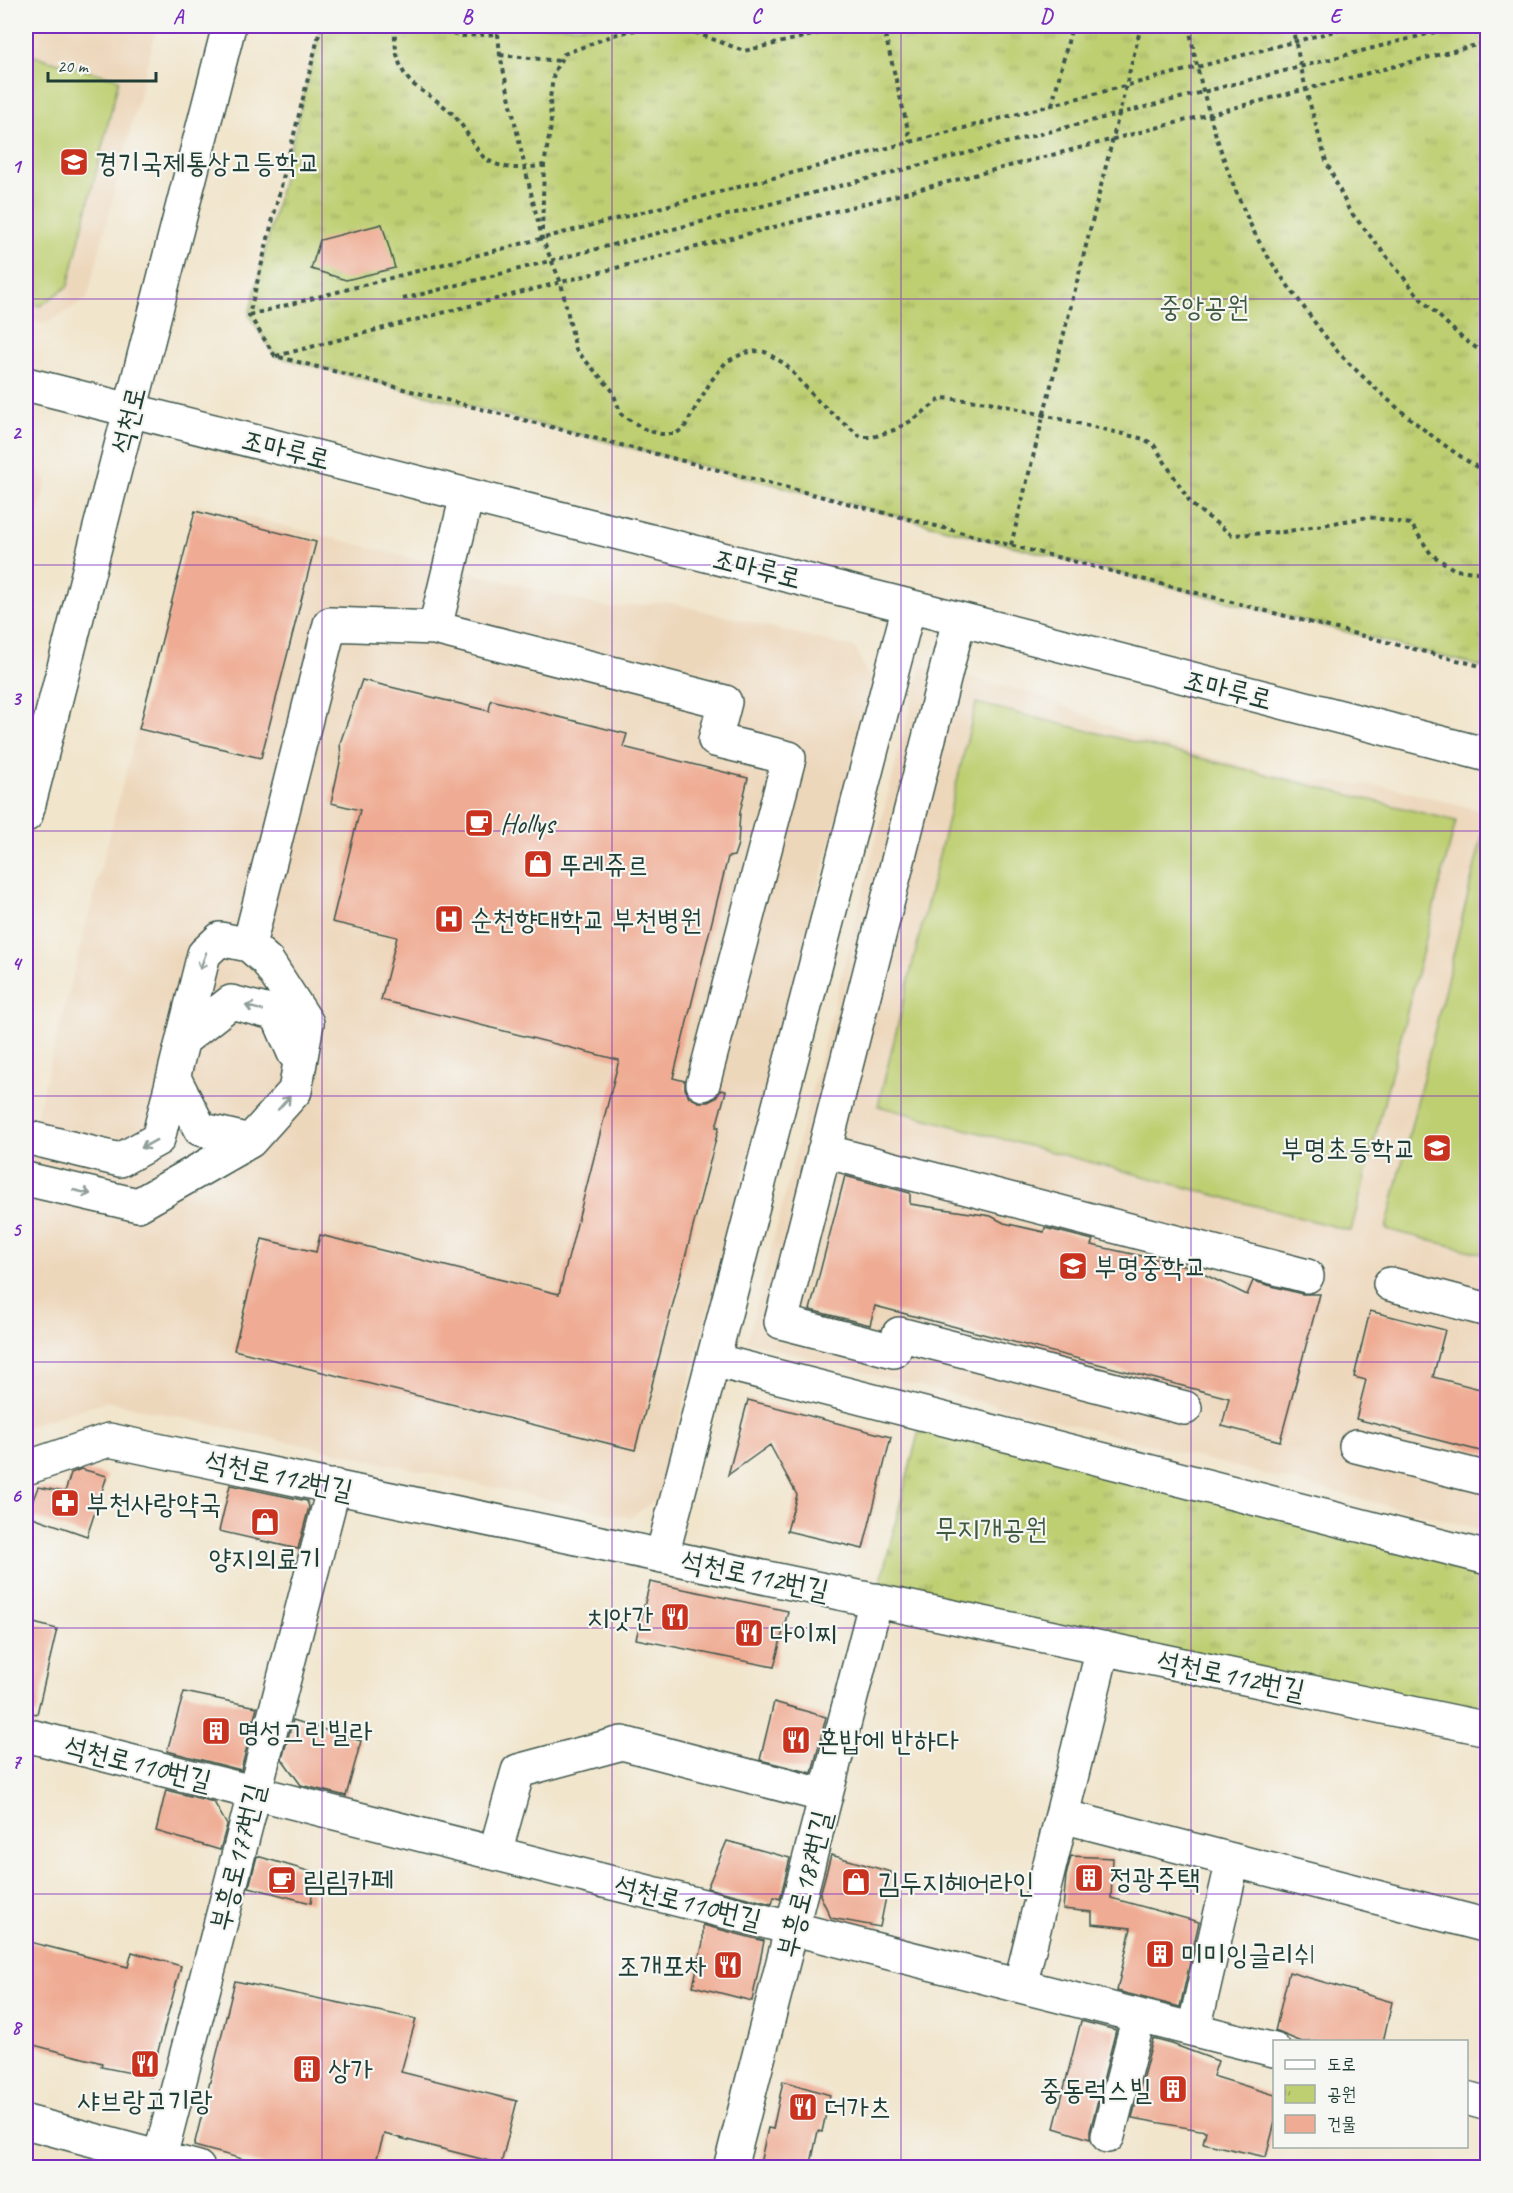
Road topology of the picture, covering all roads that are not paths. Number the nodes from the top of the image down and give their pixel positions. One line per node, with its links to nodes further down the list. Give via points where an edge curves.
1 (229, 26): 3 (street, 석천로)
2 (26, 384): 3 (street, 조마루로)
3 (130, 411): 4 (street, 조마루로); 8 (street, 석천로)
4 (467, 495): 5 (street, 조마루로); 7 (street)
5 (909, 606): 6 (street, 조마루로); 23 (street)
6 (959, 620): 9 (street, 조마루로); 18 (street)
7 (435, 628): 11 (street, via 330,624); 15 (street, via 725,702 715,740 789,758)
8 (38, 719): 10 (street, 석천로)
9 (1488, 755)
10 (26, 815)
11 (249, 945): 12 (street, one-way to 12, via 220,939 204,954); 13 (street, via 267,961 307,1023)
12 (184, 1040): 13 (street, one-way to 12, via 277,1014 231,1002); 14 (street)
13 (300, 1065): 17 (street, one-way to 13, via 295,1091)
14 (174, 1078): 16 (street, one-way to 16, via 158,1139 120,1160); 17 (street, via 200,1129)
15 (703, 1084)
16 (26, 1137)
17 (250, 1141): 19 (street, one-way to 17, via 138,1205)
18 (824, 1151): 20 (street); 24 (street, via 781,1322 894,1352 899,1334)
19 (26, 1179)
20 (1307, 1276)
21 (1390, 1284): 22 (street)
22 (1488, 1310)
23 (713, 1360): 29 (street); 30 (street)
24 (1185, 1408)
25 (1356, 1446): 27 (street)
26 (26, 1468): 28 (street, 석천로112번길, via 109,1440)
27 (1488, 1479)
28 (334, 1486): 29 (street, 석천로112번길); 35 (street, 부흥로177번길)
29 (662, 1556): 31 (street, 석천로112번길)
30 (1488, 1558)
31 (876, 1600): 32 (street, 석천로112번길); 36 (street, 부흥로187번길)
32 (1103, 1648): 33 (street, 석천로112번길); 37 (street)
33 (1488, 1729)
34 (26, 1735): 35 (street, 석천로110번길)
35 (254, 1792): 38 (street, 석천로110번길); 50 (street, 부흥로177번길)
36 (826, 1796): 38 (street, via 622,1743 518,1771); 41 (street, 부흥로187번길)
37 (1062, 1816): 39 (street); 42 (street)
38 (495, 1853): 41 (street, 석천로110번길)
39 (1233, 1860): 40 (street); 44 (street)
40 (1488, 1926)
41 (793, 1928): 42 (street, 석천로110번길); 52 (street, 부흥로187번길)
42 (1020, 1986): 43 (street, 석천로110번길)
43 (1139, 2016): 44 (street, 석천로110번길); 49 (street)
44 (1194, 2029): 45 (street, 석천로110번길)
45 (1273, 2049)
46 (1468, 2098): 47 (street)
47 (1488, 2104)
48 (26, 2122): 50 (street)
49 (1107, 2136)
50 (160, 2157): 51 (street)
51 (198, 2168)
52 (730, 2168)

